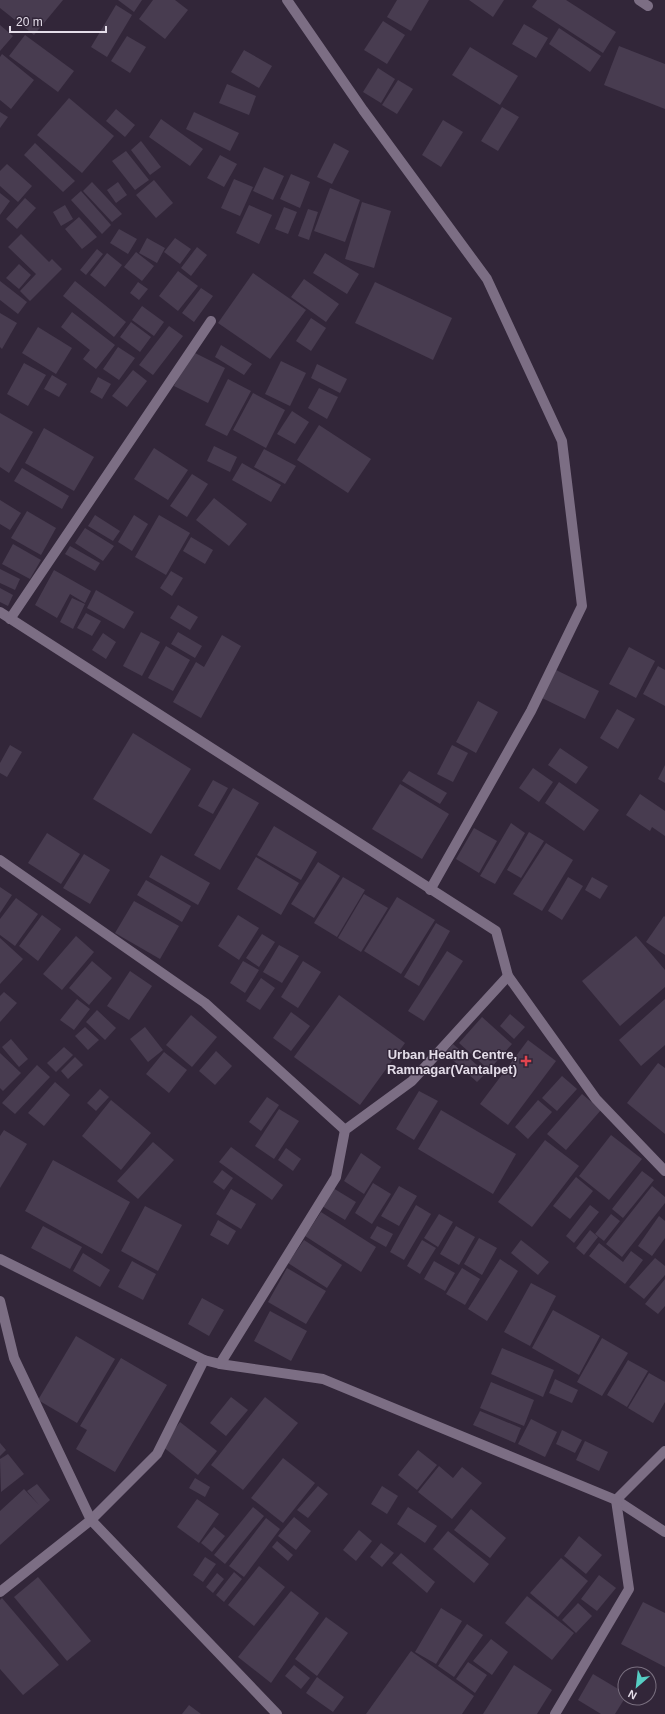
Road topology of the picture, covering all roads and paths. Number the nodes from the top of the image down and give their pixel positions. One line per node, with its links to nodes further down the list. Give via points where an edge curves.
1 (287, 0): 8 (street, via 363,110 487,279 562,441 582,606 531,712)
2 (639, 0): 3 (street)
3 (648, 6)
4 (211, 321): 6 (street)
5 (0, 612): 6 (street)
6 (10, 619): 8 (street)
7 (0, 860): 10 (street, via 205,1003)
8 (430, 890): 9 (street, via 496,931)
9 (508, 976): 10 (street, via 412,1081); 11 (street, via 596,1099)
10 (345, 1130): 15 (street, via 336,1177)
11 (665, 1171)
12 (0, 1258): 14 (street)
13 (0, 1301): 18 (street, via 14,1358)
14 (204, 1360): 15 (street); 18 (street, via 157,1454)
15 (220, 1364): 17 (street, via 323,1379)
16 (665, 1451): 17 (street)
17 (616, 1500): 19 (street); 22 (street, via 629,1589)
18 (91, 1520): 20 (street); 21 (street)
19 (665, 1532)
20 (0, 1592)
21 (277, 1714)
22 (555, 1714)

